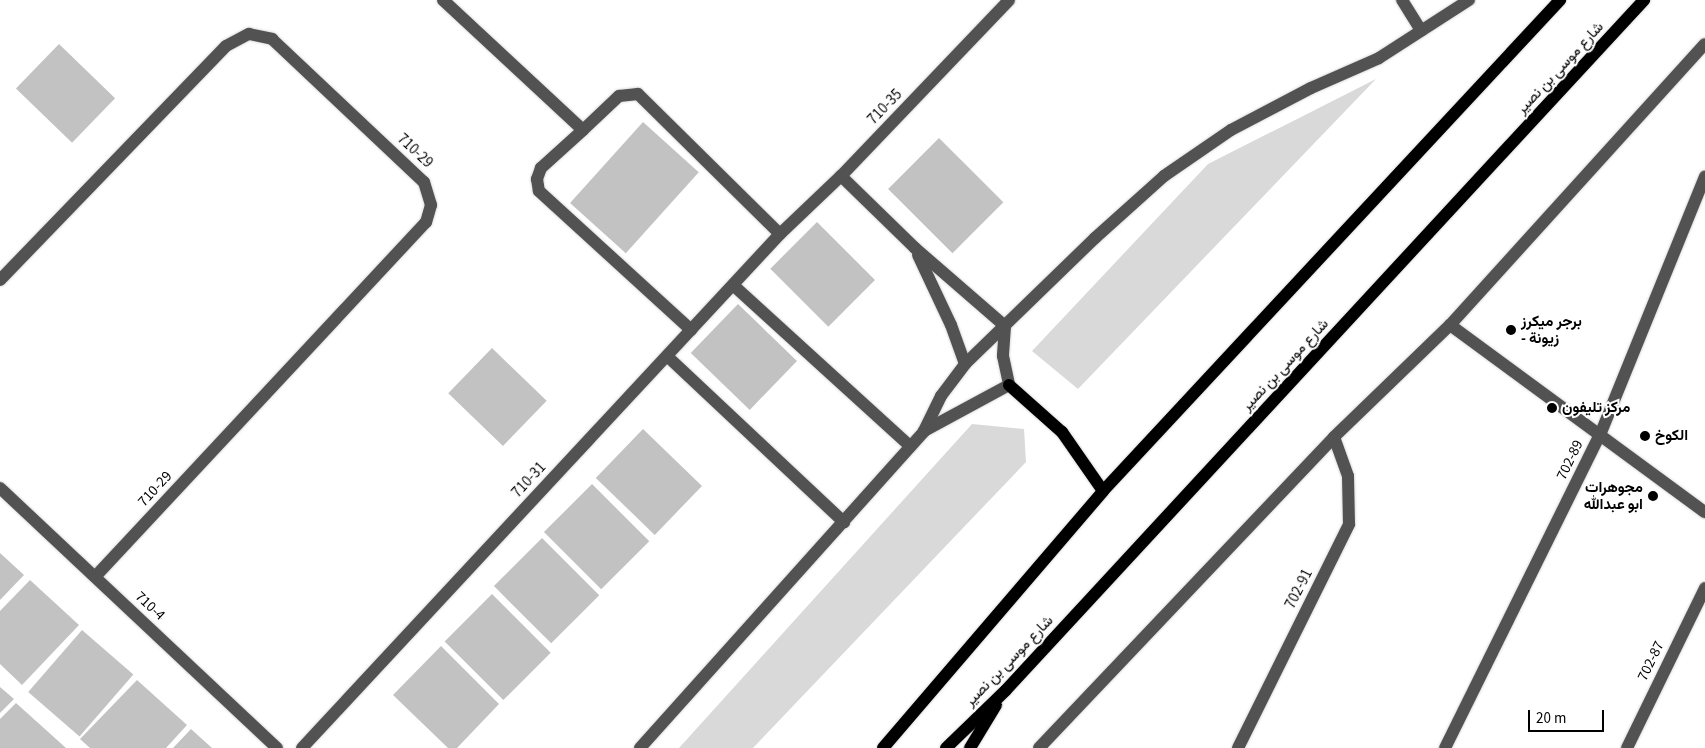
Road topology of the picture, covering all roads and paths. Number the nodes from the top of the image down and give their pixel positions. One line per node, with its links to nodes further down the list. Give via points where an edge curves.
1 (442, 0): 9 (street)
2 (1009, 0): 10 (street, 710-35)
3 (1402, 0): 7 (street)
4 (1470, 0): 7 (street)
5 (1560, 0): 27 (main road)
6 (1644, 0): 32 (main road, شارع موسى بن نصير)
7 (1420, 31): 17 (street, via 1379,58 1311,88 1231,130 1164,176)
8 (1705, 44): 16 (street)
9 (583, 130): 12 (street, via 619,96 638,94); 18 (street, via 541,168 537,179 539,191)
10 (841, 176): 12 (street, 710-35); 13 (street)
11 (1705, 177): 23 (street, 702-89)
12 (780, 234): 15 (street, 710-31)
13 (915, 248): 17 (street); 20 (street, via 951,325)
14 (0, 280): 30 (street, 710-29, via 226,46 249,34 272,39 424,182 431,205 426,222)
15 (733, 285): 18 (street, 710-31); 25 (street)
16 (1450, 325): 23 (street); 24 (street)
17 (1005, 326): 20 (street); 21 (street, via 1003,356)
18 (691, 330): 19 (street, 710-31)
19 (667, 356): 29 (street); 34 (street, 710-31)
20 (965, 364): 22 (street, via 942,396)
21 (1009, 385): 22 (street); 27 (main road, via 1062,432)
22 (924, 430): 25 (street)
23 (1600, 435): 28 (street); 41 (street, 702-89)
24 (1334, 437): 39 (street); 40 (street, 702-91, via 1348,476 1350,524)
25 (910, 446): 29 (street)
26 (0, 488): 30 (street, 710-4)
27 (1103, 491): 36 (main road)
28 (1705, 512)
29 (844, 522): 35 (street)
30 (95, 577): 33 (street, 710-4)
31 (1705, 588): 42 (street, 702-87)
32 (1006, 690): 37 (main road, شارع موسى بن نصير); 38 (main road)
33 (277, 748)
34 (302, 748)
35 (640, 748)
36 (883, 748)
37 (946, 748)
38 (970, 748)
39 (1039, 748)
40 (1238, 748)
41 (1446, 748)
42 (1627, 748)

